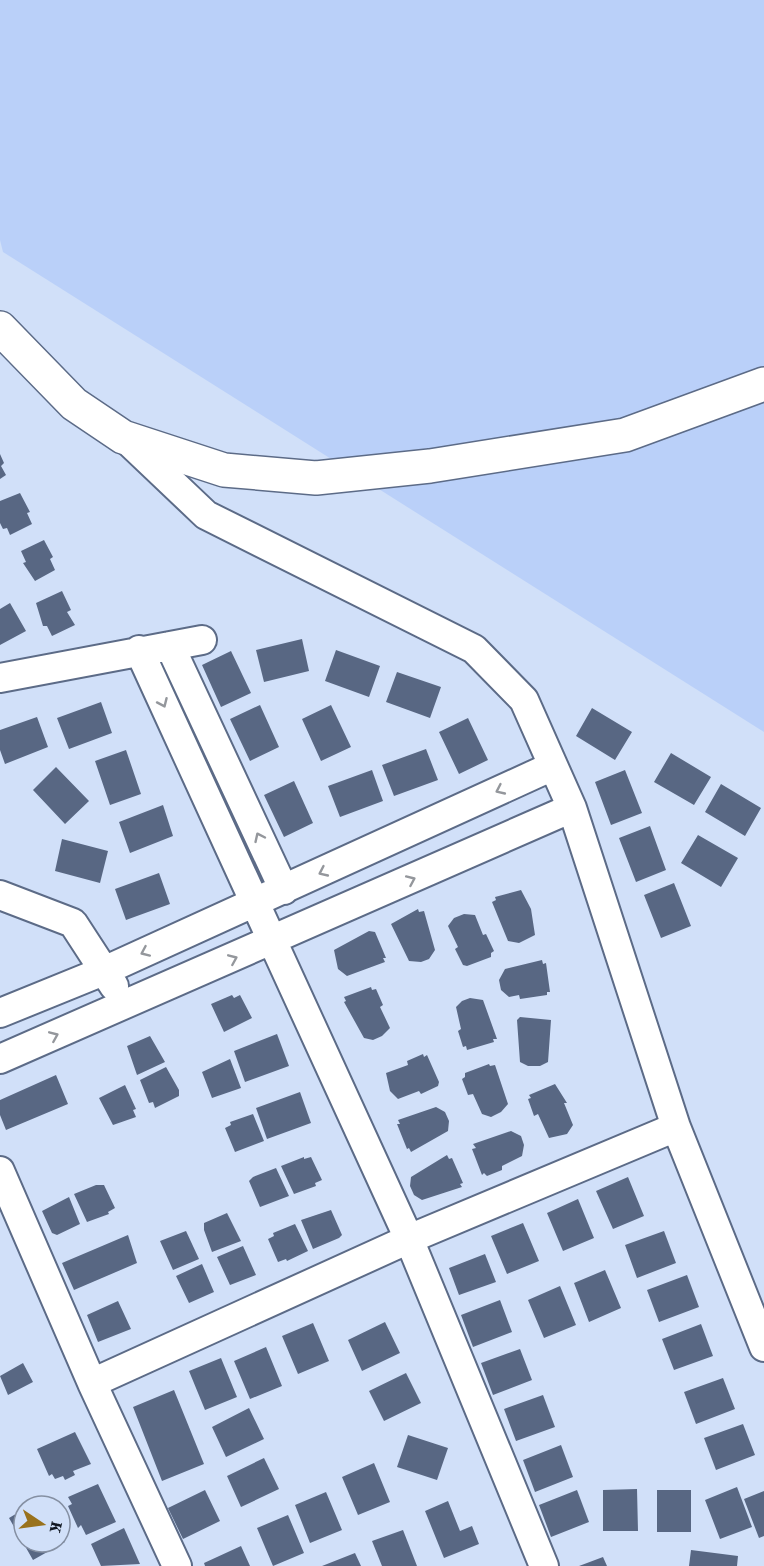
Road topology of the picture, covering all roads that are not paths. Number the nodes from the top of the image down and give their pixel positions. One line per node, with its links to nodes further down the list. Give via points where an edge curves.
1 (0, 328): 3 (street, via 74,404)
2 (764, 384): 3 (street, via 625,435 430,466 316,478 224,470)
3 (123, 437): 8 (street, via 207,515 474,649 524,700)
4 (202, 640): 5 (street)
5 (170, 646): 6 (street); 10 (street, one-way to 5)
6 (139, 650): 7 (street); 12 (street, one-way to 12)
7 (0, 678)
8 (553, 766): 9 (street); 10 (street, one-way to 10)
9 (572, 808): 13 (street, one-way to 9); 18 (street)
10 (284, 890): 12 (street)
11 (0, 894): 14 (street, via 73,923)
12 (254, 903): 13 (street); 14 (street, one-way to 14)
13 (273, 941): 15 (street, one-way to 13); 20 (street)
14 (106, 970): 15 (street); 16 (street)
15 (124, 1006): 17 (street, one-way to 15)
16 (0, 1013)
17 (0, 1059)
18 (676, 1127): 20 (street); 21 (street)
19 (0, 1171): 22 (street)
20 (409, 1239): 22 (street); 24 (street)
21 (764, 1347)
22 (92, 1383): 23 (street)
23 (177, 1566)
24 (544, 1566)

